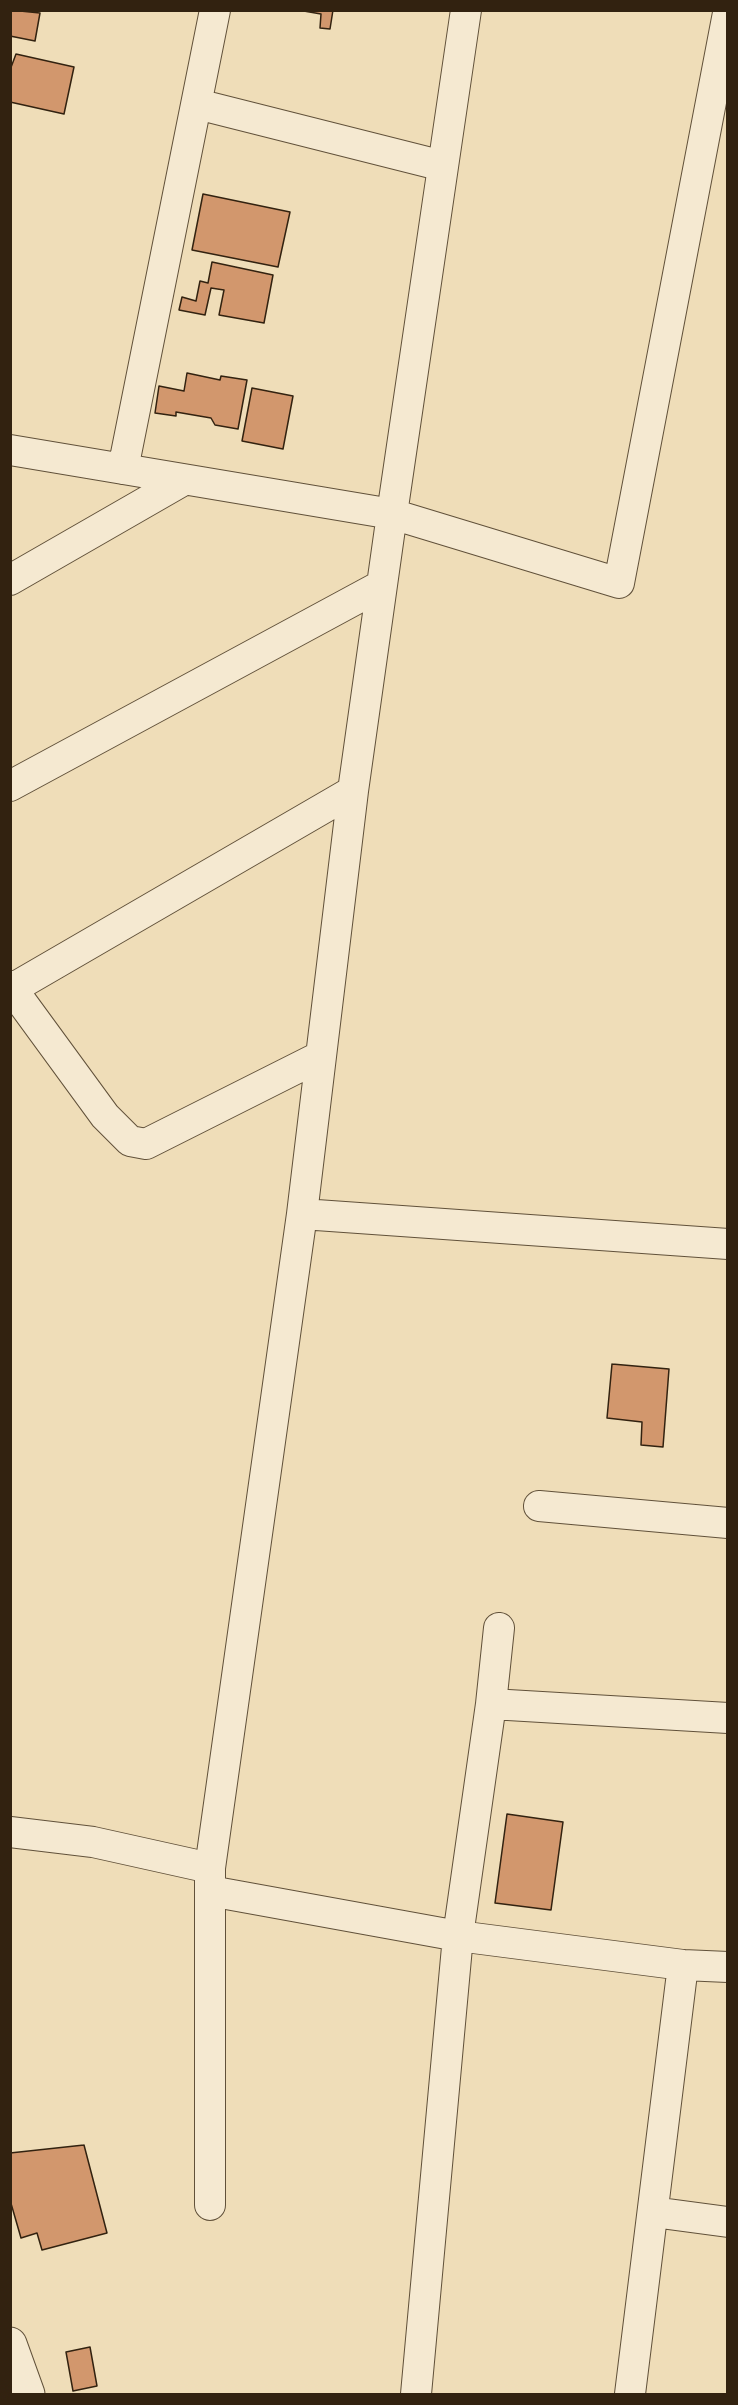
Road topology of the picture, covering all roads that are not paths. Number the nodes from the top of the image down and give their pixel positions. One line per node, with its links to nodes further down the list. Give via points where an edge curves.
1 (215, 10): 4 (street)
2 (466, 10): 5 (street)
3 (728, 13): 9 (street, via 619,583)
4 (196, 104): 5 (street); 7 (street)
5 (443, 166): 9 (street)
6 (10, 450): 7 (street)
7 (123, 469): 8 (street)
8 (184, 480): 9 (street); 10 (street)
9 (392, 514): 11 (street)
10 (10, 580)
11 (382, 585): 12 (street); 13 (street)
12 (10, 786)
13 (354, 791): 14 (street); 15 (street)
14 (11, 989): 15 (street, via 105,1116 130,1141 146,1144)
15 (321, 1056): 16 (street)
16 (302, 1214): 17 (street); 24 (street)
17 (728, 1244)
18 (539, 1506): 19 (street)
19 (728, 1522)
20 (499, 1628): 21 (street)
21 (491, 1704): 22 (street); 25 (street)
22 (728, 1718)
23 (10, 1832): 24 (street, via 93,1842)
24 (210, 1879): 25 (street); 28 (street)
25 (458, 1936): 26 (street); 33 (street)
26 (683, 1965): 27 (street); 29 (street)
27 (728, 1967)
28 (210, 2205)
29 (653, 2212): 30 (street); 34 (street)
30 (728, 2222)
31 (10, 2344): 32 (street)
32 (28, 2394)
33 (416, 2394)
34 (630, 2394)

